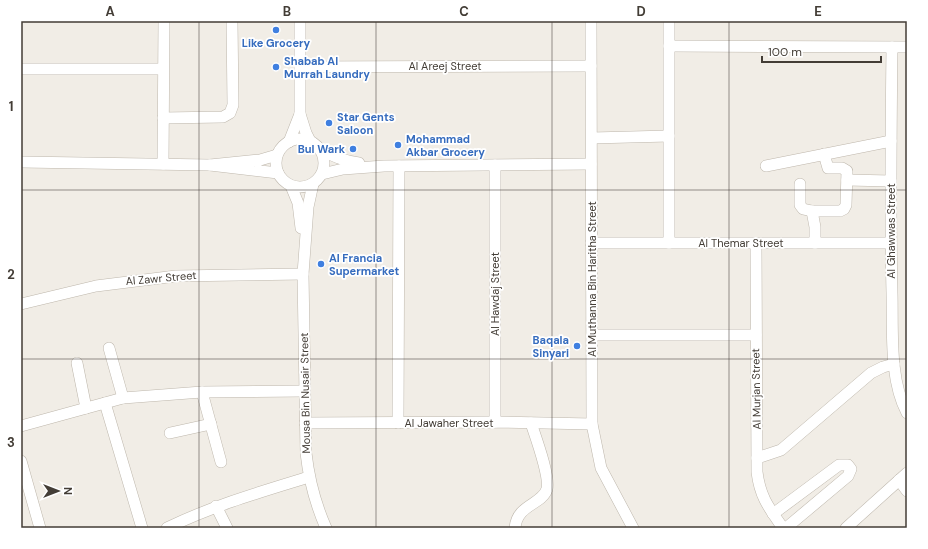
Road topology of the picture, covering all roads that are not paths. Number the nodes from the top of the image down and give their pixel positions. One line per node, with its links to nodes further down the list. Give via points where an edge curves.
1 (164, 21): 12 (street)
2 (232, 21): 14 (street, via 233,105 230,112 223,118)
3 (300, 21): 10 (street)
4 (591, 21): 9 (street, Al Muthanna Bin Haritha Street)
5 (669, 21): 6 (street)
6 (669, 46): 7 (street); 15 (street)
7 (892, 46): 8 (street); 18 (street, Al Ghawwas Street)
8 (907, 47)
9 (591, 66): 10 (street, Al Areej Street); 16 (street, Al Muthanna Bin Haritha Street)
10 (300, 67): 13 (street)
11 (21, 69): 12 (street)
12 (164, 69): 14 (street)
13 (300, 114): 17 (street); 19 (street)
14 (163, 118): 24 (street)
15 (669, 136): 16 (street); 40 (street)
16 (592, 138): 26 (street, Al Muthanna Bin Haritha Street)
17 (310, 141): 19 (street, via 296,139); 20 (street)
18 (891, 141): 22 (street); 34 (street, Al Ghawwas Street)
19 (289, 142): 21 (street)
20 (320, 149): 27 (street, via 339,159); 32 (street, via 324,161)
21 (277, 154): 25 (street, via 260,160); 31 (street)
22 (824, 154): 30 (street); 33 (street, via 828,168 844,168)
23 (21, 162): 24 (street)
24 (163, 164): 25 (street)
25 (210, 164): 31 (street)
26 (592, 164): 29 (street); 39 (street, Al Muthanna Bin Haritha Street)
27 (384, 166): 28 (street); 32 (street, via 343,169)
28 (399, 166): 29 (street); 60 (street)
29 (495, 166): 58 (street, Al Hawdaj Street)
30 (766, 166)
31 (278, 173): 37 (street)
32 (322, 174): 35 (street)
33 (847, 180): 34 (street); 38 (street, via 844,209)
34 (891, 181): 43 (street, Al Ghawwas Street)
35 (313, 184): 37 (street, via 298,188); 44 (street, Mousa Bin Nusair Street)
36 (800, 184): 38 (street, via 801,207)
37 (290, 186): 44 (street, Mousa Bin Nusair Street, via 300,210)
38 (812, 211): 42 (street)
39 (591, 243): 40 (street, Al Themar Street); 47 (street, Al Muthanna Bin Haritha Street)
40 (669, 243): 41 (street, Al Themar Street)
41 (756, 243): 42 (street, Al Themar Street); 48 (street, Al Murjan Street)
42 (815, 243): 43 (street, Al Themar Street)
43 (891, 243): 51 (street, Al Ghawwas Street)
44 (304, 254): 45 (street, Mousa Bin Nusair Street)
45 (303, 274): 46 (street, Al Zawr Street, via 164,277 96,286); 52 (street, Mousa Bin Nusair Street)
46 (21, 304)
47 (592, 335): 48 (street); 63 (street, Al Muthanna Bin Haritha Street)
48 (756, 335): 66 (street, Al Murjan Street)
49 (109, 348): 54 (street)
50 (77, 363): 56 (street)
51 (894, 364): 57 (street, Al Ghawwas Street, via 899,393); 66 (street, via 871,373 781,450)
52 (304, 391): 53 (street); 59 (street, Mousa Bin Nusair Street)
53 (202, 392): 54 (street); 62 (street)
54 (123, 398): 55 (street)
55 (105, 403): 56 (street); 75 (street)
56 (86, 408): 64 (street)
57 (907, 413)
58 (495, 422): 60 (street, Al Jawaher Street); 61 (street, Al Jawaher Street)
59 (305, 423): 60 (street, Al Jawaher Street); 69 (street, Mousa Bin Nusair Street)
60 (398, 423)
61 (531, 423): 63 (street, Al Jawaher Street); 79 (street, via 548,477 547,490 542,497 519,514)
62 (211, 424): 65 (street); 68 (street)
63 (592, 424): 80 (street, Al Muthanna Bin Haritha Street, via 601,468)
64 (21, 426)
65 (170, 433)
66 (757, 458): 73 (street, Al Murjan Street, via 758,486)
67 (21, 461): 74 (street)
68 (221, 462)
69 (308, 477): 72 (street); 78 (street, Mousa Bin Nusair Street, via 318,512)
70 (903, 477): 71 (street); 82 (street)
71 (907, 491)
72 (216, 506): 76 (street); 77 (street)
73 (773, 514): 81 (street, Al Murjan Street); 81 (street, via 839,465 848,465 851,469 848,476)
74 (40, 528)
75 (142, 528)
76 (166, 528)
77 (227, 528)
78 (326, 528)
79 (515, 528)
80 (633, 528)
81 (785, 528)
82 (846, 528)

